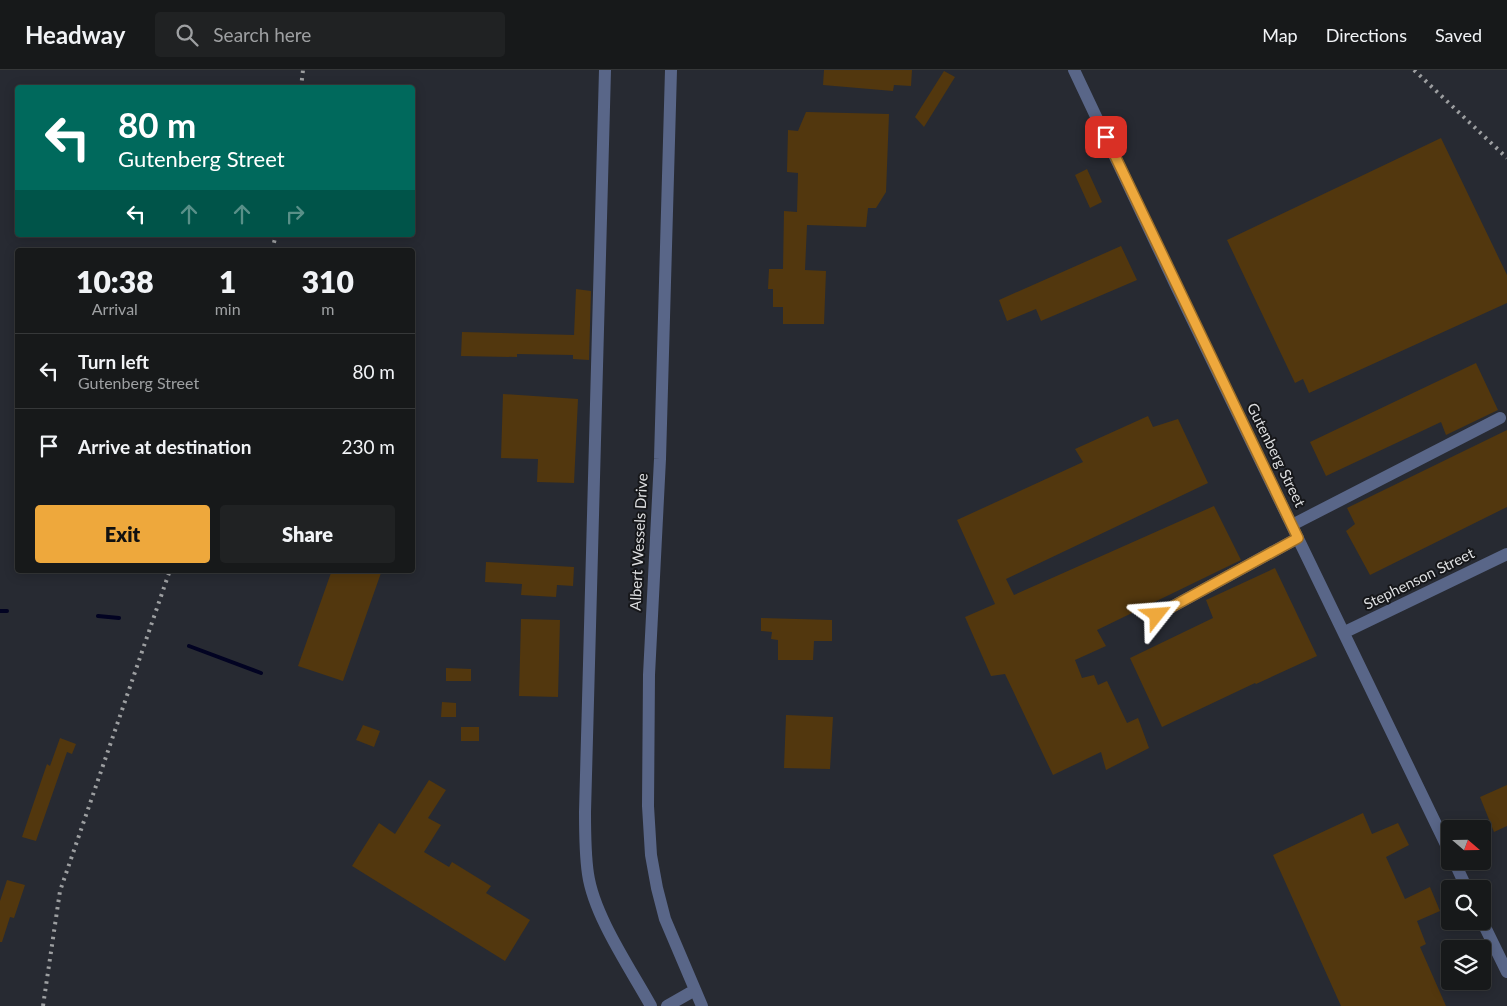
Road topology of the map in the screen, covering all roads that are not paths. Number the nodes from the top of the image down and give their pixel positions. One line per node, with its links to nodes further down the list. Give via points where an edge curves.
1 (606, 70): 14 (street, via 586,848 588,875 595,900)
2 (671, 70): 13 (street, Albert Wessels Drive, via 660,450 649,675 648,806 656,888 665,919)
3 (1074, 70): 5 (street, Gutenberg Street)
4 (1500, 418): 5 (street)
5 (1292, 525): 6 (street, Gutenberg Street)
6 (1298, 538): 8 (street); 9 (street, Gutenberg Street)
7 (1507, 554): 9 (street, Stephenson Street)
8 (1157, 615)
9 (1345, 632): 10 (street, Gutenberg Street)
10 (1441, 833)
11 (1487, 930): 12 (street)
12 (1507, 972)
13 (695, 990): 15 (street); 16 (street, Albert Wessels Drive)
14 (651, 1006)
15 (667, 1006)
16 (702, 1006)

